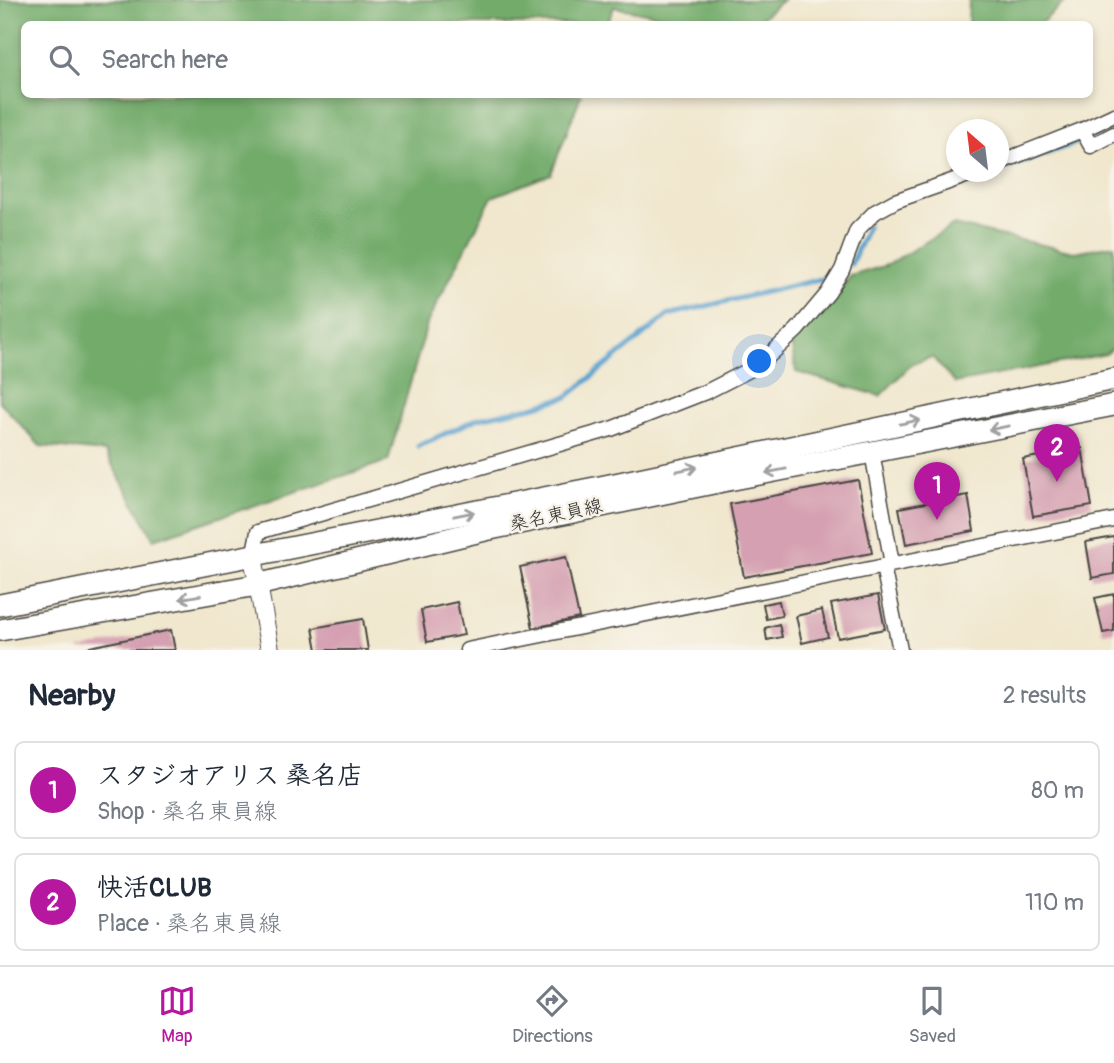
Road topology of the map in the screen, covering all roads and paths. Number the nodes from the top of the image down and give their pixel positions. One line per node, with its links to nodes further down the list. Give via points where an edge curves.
1 (1114, 115): 2 (street)
2 (1083, 130): 3 (street, via 1091,146); 4 (street)
3 (1114, 134)
4 (1009, 159)
5 (949, 182): 11 (street, via 875,212 857,230 828,293 759,365 708,391 611,429 258,532)
6 (1109, 381): 11 (main road, 桑名東員線, one-way to 6)
7 (1114, 405): 8 (main road, 桑名東員線, one-way to 8)
8 (872, 453): 10 (main road, 桑名東員線, one-way to 10); 12 (street)
9 (1114, 520): 12 (street)
10 (485, 530): 11 (main road, via 435,534 275,568); 13 (main road, 桑名東員線)
11 (253, 557): 13 (street); 14 (main road, 桑名東員線)
12 (888, 565): 18 (street); 19 (street)
13 (257, 585): 14 (main road, via 254,572 238,567 107,593); 16 (main road, 桑名東員線, one-way to 16); 17 (street)
14 (80, 589): 15 (main road, 桑名東員線)
15 (0, 605)
16 (0, 630)
17 (270, 650)
18 (467, 650)
19 (900, 650)

